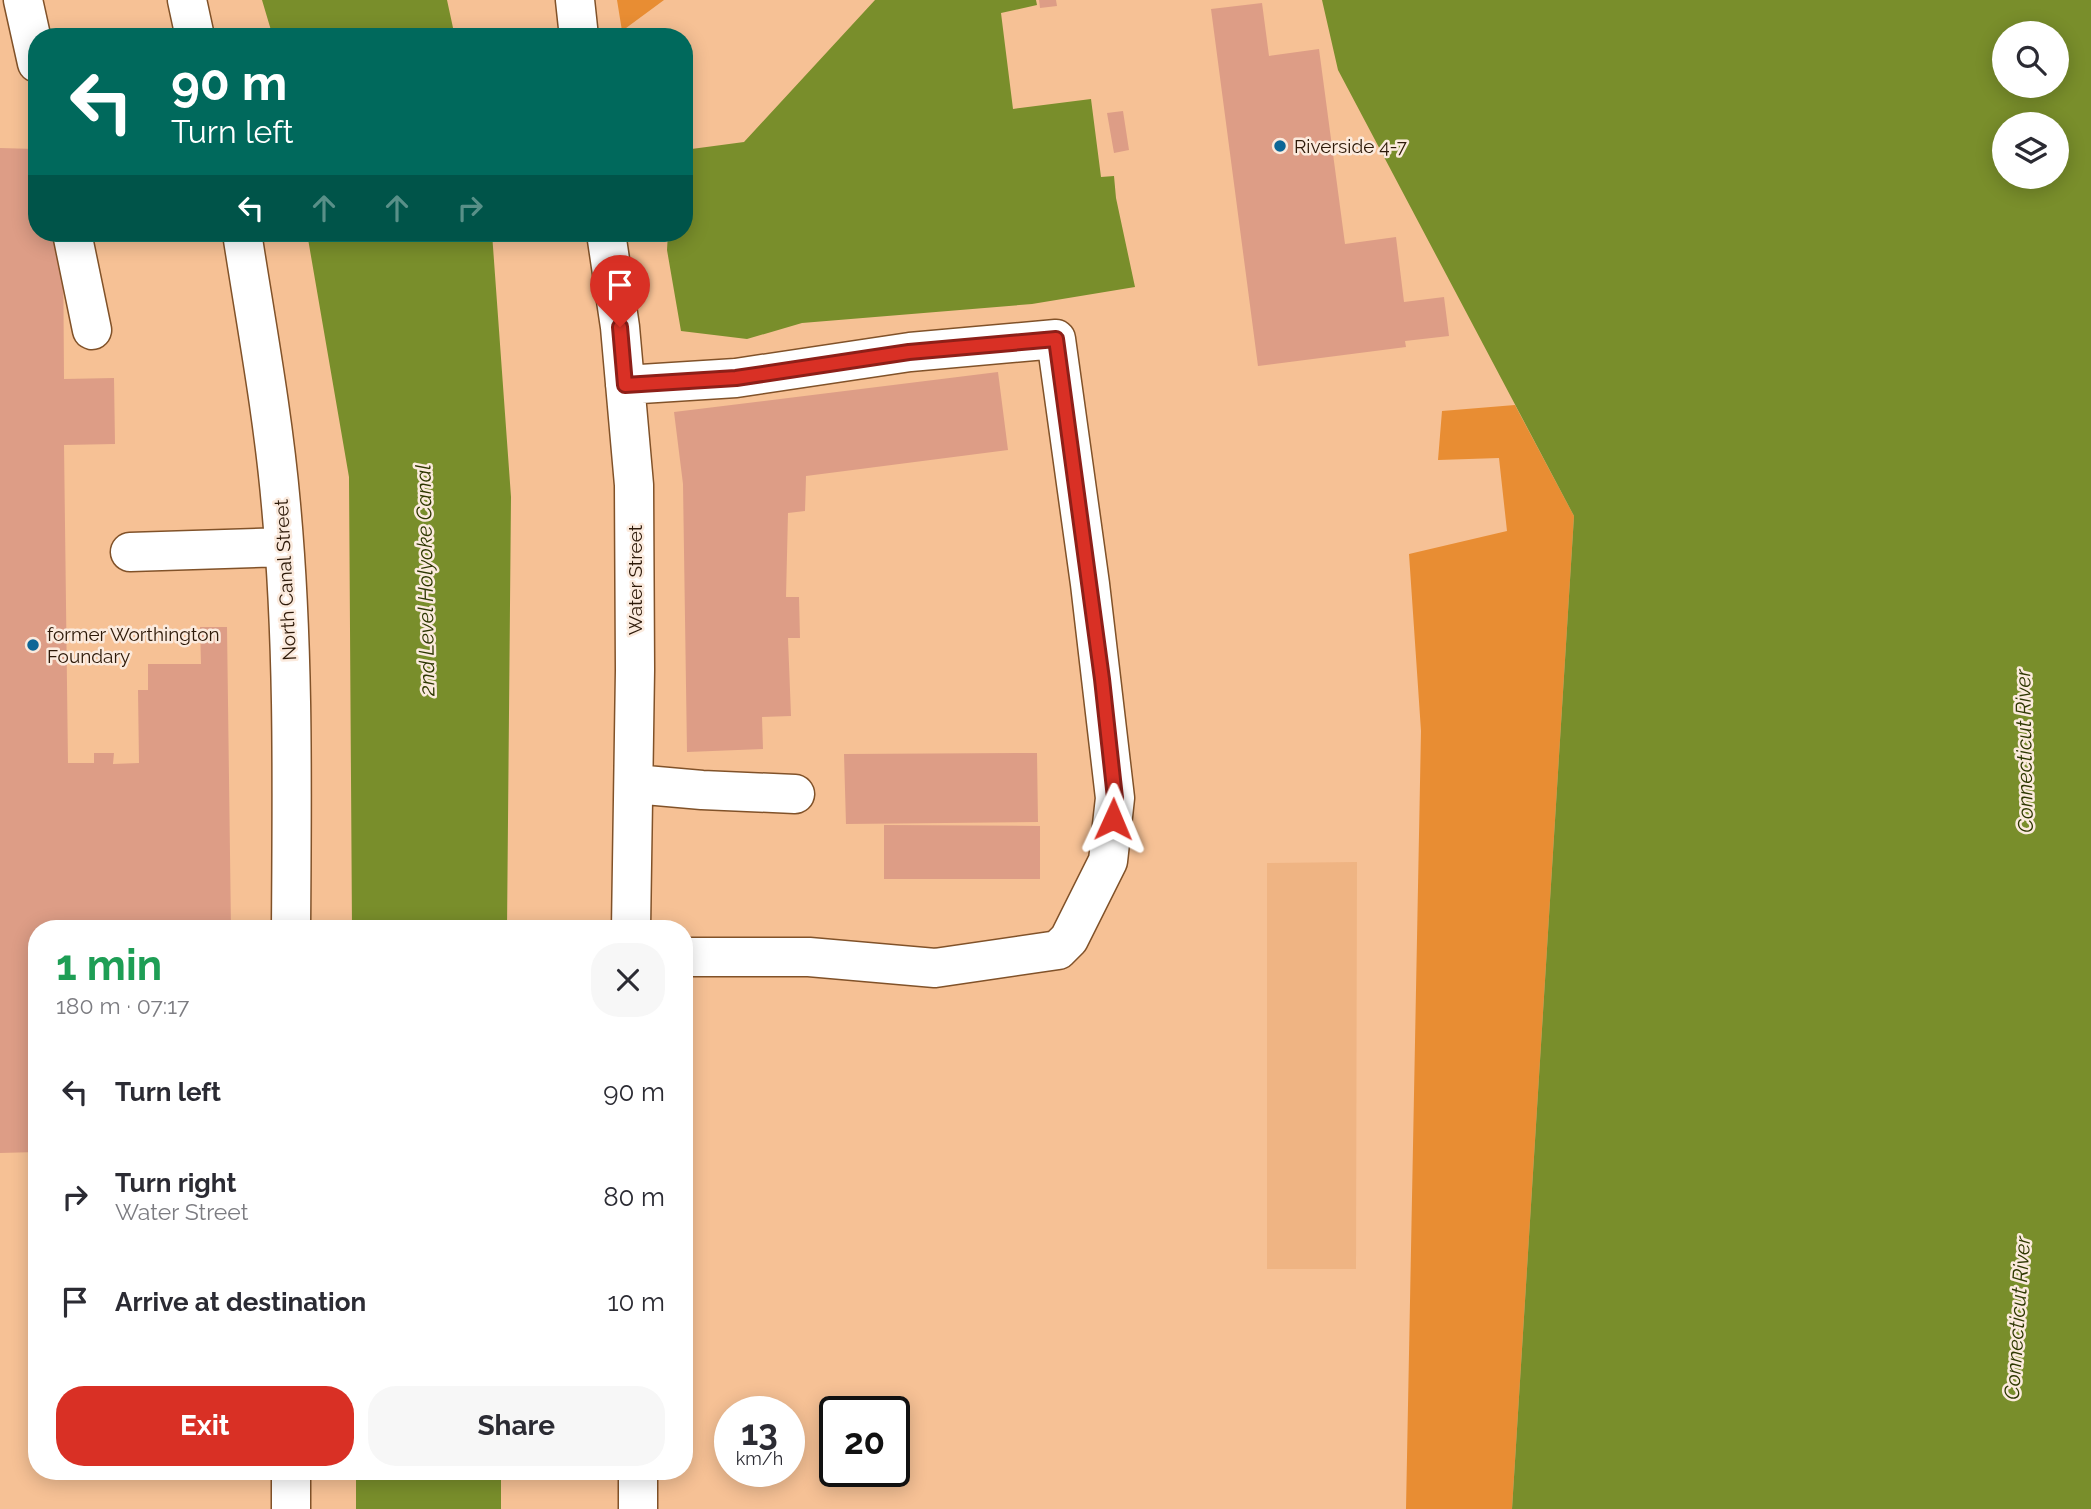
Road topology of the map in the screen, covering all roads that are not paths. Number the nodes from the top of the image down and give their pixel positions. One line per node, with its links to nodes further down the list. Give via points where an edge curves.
1 (23, 0): 4 (street)
2 (187, 0): 5 (street)
3 (575, 0): 6 (street)
4 (29, 28)
5 (193, 28)
6 (578, 28)
7 (74, 242): 10 (street)
8 (243, 242): 12 (street, North Canal Street)
9 (607, 242): 11 (street, Water Street)
10 (92, 330)
11 (625, 385): 14 (street, Water Street, via 634,485); 18 (street, via 736,378 909,352 1056,339 1113,775 1108,860 1069,939 1058,950 935,968 808,957)
12 (284, 547): 13 (street); 16 (street, North Canal Street, via 290,663)
13 (130, 552)
14 (634, 784): 15 (street); 17 (street, Water Street)
15 (794, 794)
16 (291, 920)
17 (631, 920)
18 (693, 957)
19 (291, 1480): 21 (street)
20 (638, 1480): 22 (street)
21 (291, 1509)
22 (638, 1509)

